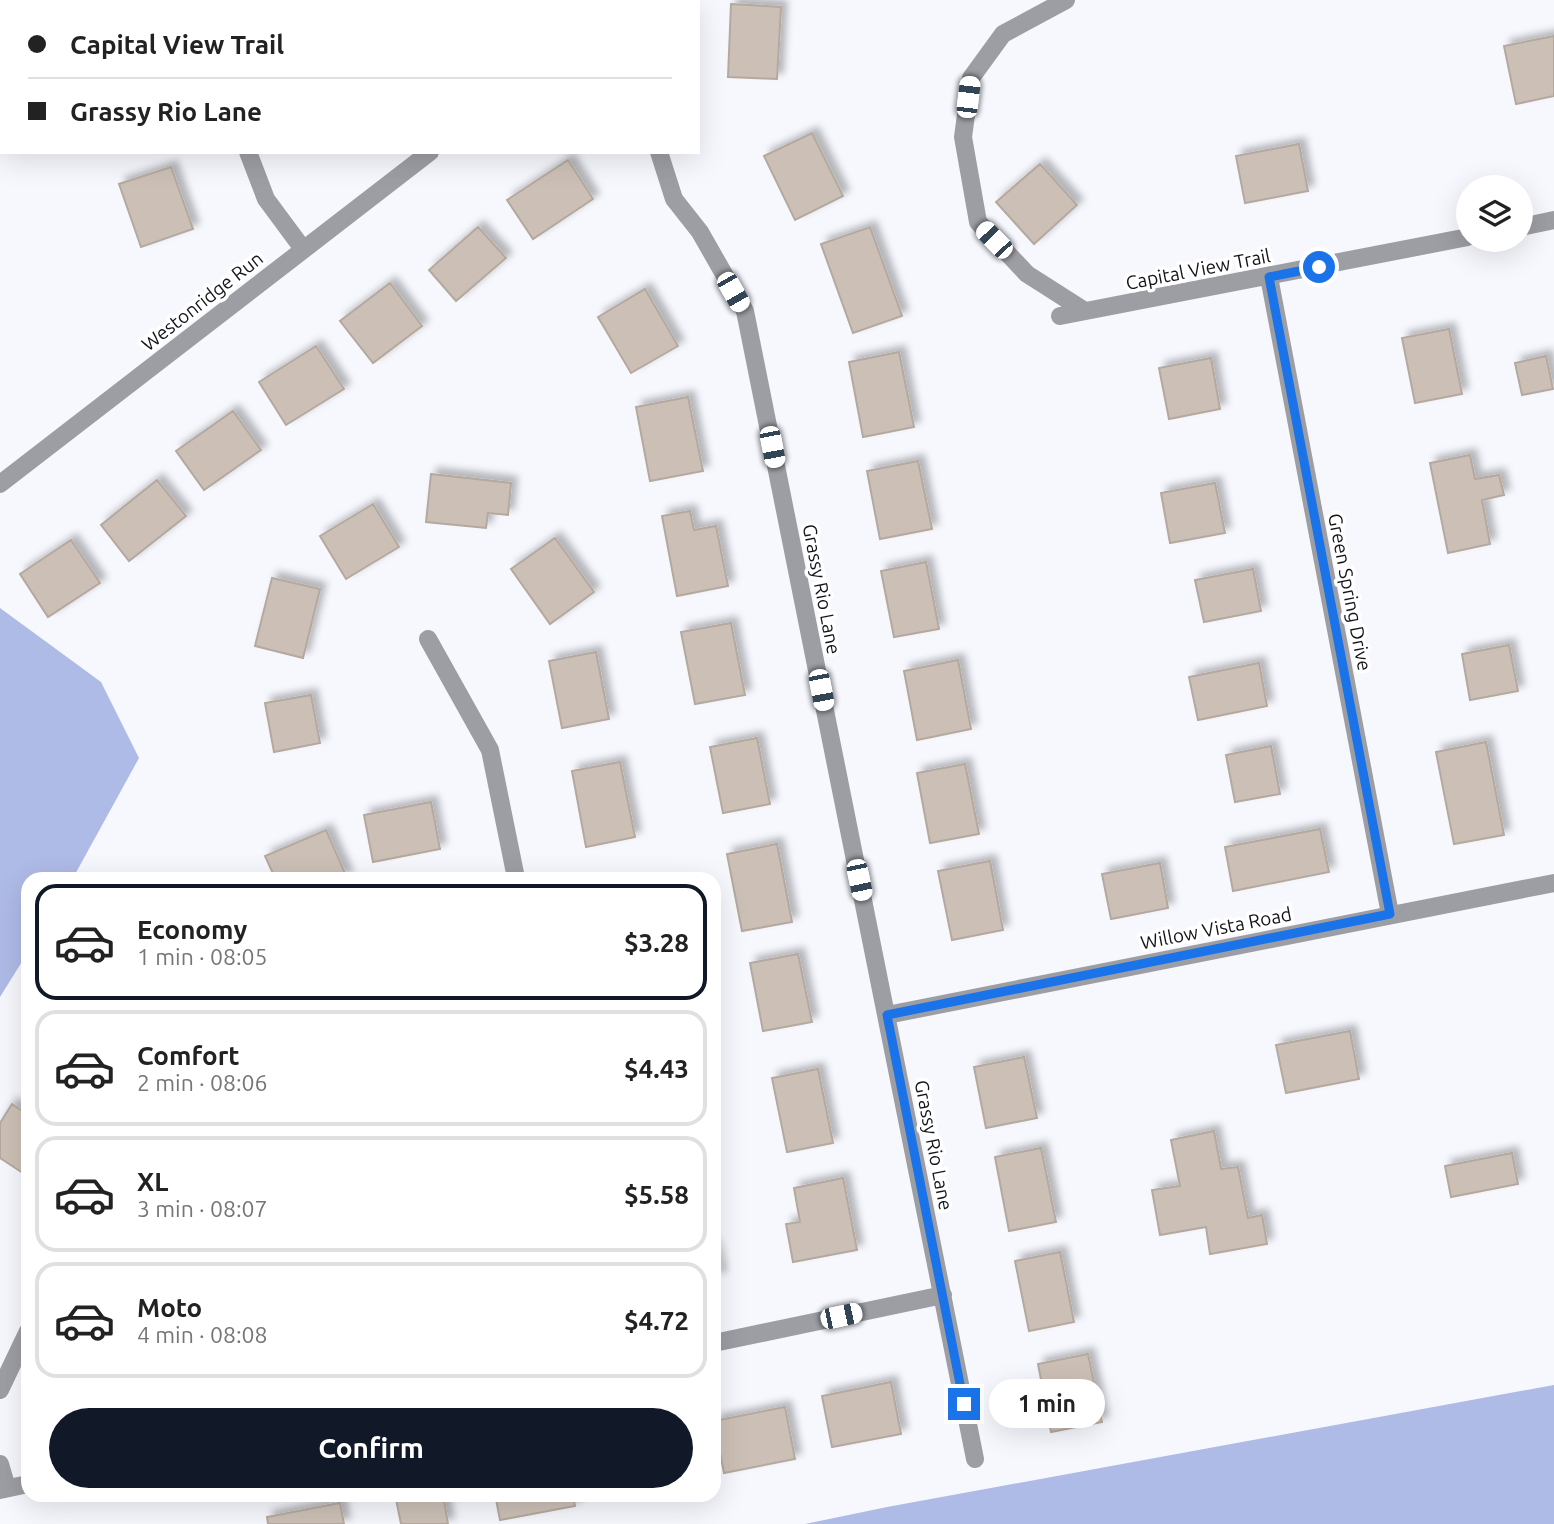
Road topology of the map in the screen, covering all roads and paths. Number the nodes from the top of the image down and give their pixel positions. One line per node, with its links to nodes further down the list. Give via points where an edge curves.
1 (1066, 0): 10 (street, via 1003,34 971,78 964,137 978,222 1027,274)
2 (249, 154): 8 (street, via 266,199)
3 (427, 154): 8 (street, Westonridge Run)
4 (660, 154): 17 (street, Grassy Rio Lane, via 674,199 700,232 745,311)
5 (1554, 220): 6 (street)
6 (1533, 224)
7 (1456, 239): 9 (street, Capital View Trail)
8 (303, 249): 12 (street, Westonridge Run)
9 (1269, 277): 10 (street, Capital View Trail); 16 (street, Green Spring Drive)
10 (1085, 311): 11 (street, Capital View Trail)
11 (1060, 316)
12 (0, 484)
13 (428, 639): 14 (street, via 490,750)
14 (515, 872)
15 (1554, 883): 16 (street, Willow Vista Road)
16 (1390, 914): 17 (street, Willow Vista Road)
17 (887, 1015): 18 (street, Grassy Rio Lane)
18 (943, 1295): 19 (street); 22 (street, Grassy Rio Lane)
19 (721, 1342)
20 (21, 1346): 21 (street)
21 (0, 1390)
22 (975, 1459)
23 (0, 1464): 24 (street)
24 (4, 1489)

